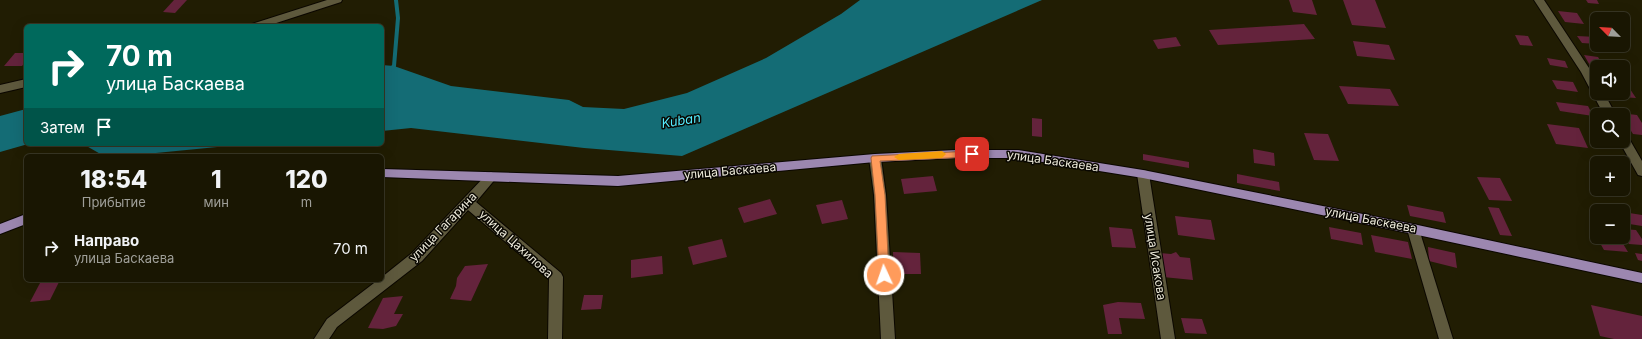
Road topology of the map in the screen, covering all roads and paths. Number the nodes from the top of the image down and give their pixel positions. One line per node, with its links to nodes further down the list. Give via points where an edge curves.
1 (337, 0): 3 (street)
2 (1539, 0): 4 (street)
3 (262, 24)
4 (1590, 79)
5 (24, 83): 6 (street)
6 (0, 89)
7 (1629, 148): 9 (street)
8 (875, 158): 11 (main road, улица Баскаева, via 1018,154); 12 (main road, улица Баскаева, via 618,182); 20 (street, via 880,195)
9 (1642, 172)
10 (384, 173): 12 (main road, улица Баскаева)
11 (1143, 174): 16 (main road, улица Баскаева); 21 (street, улица Исакова)
12 (491, 177): 13 (street, улица Гагарина)
13 (468, 202): 18 (street, улица Гагарина, via 417,257 332,323); 19 (street, улица Цахилова, via 556,277)
14 (24, 220): 15 (main road)
15 (0, 229)
16 (1413, 229): 17 (main road, улица Баскаева); 22 (street)
17 (1642, 278)
18 (321, 339)
19 (555, 339)
20 (888, 339)
21 (1168, 339)
22 (1446, 339)

